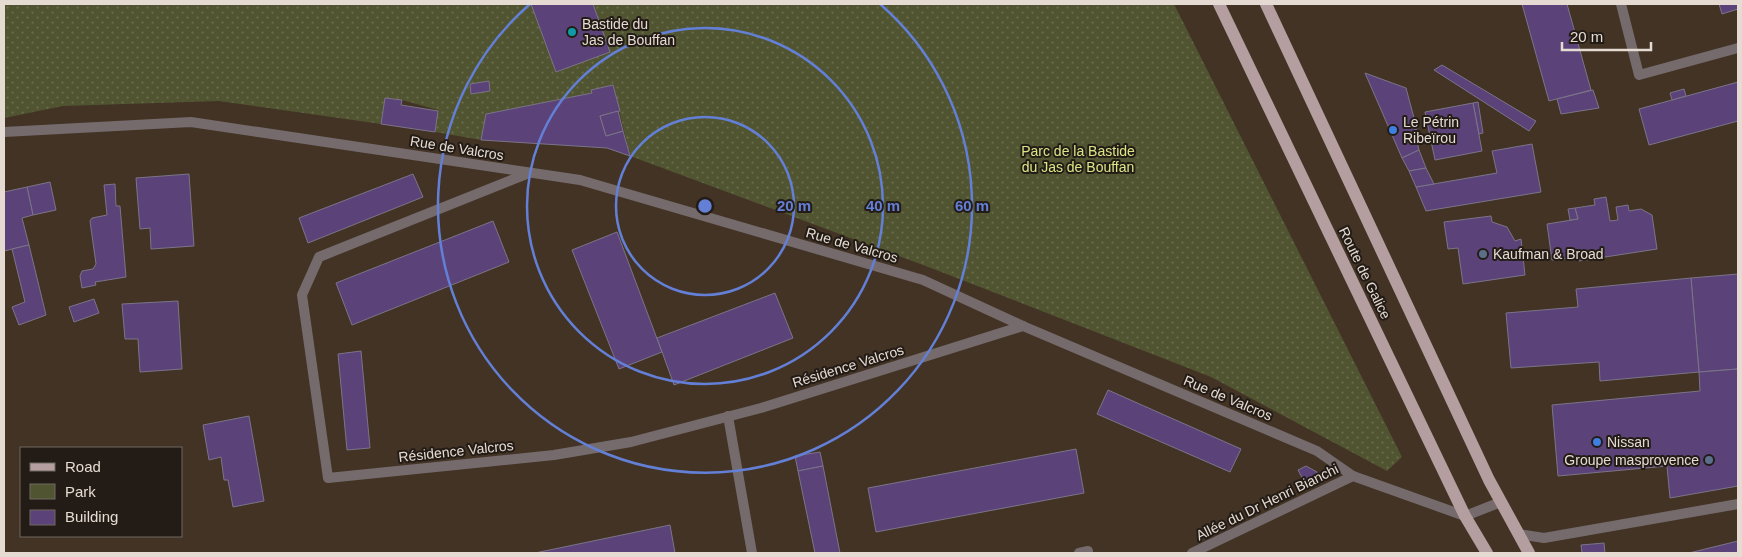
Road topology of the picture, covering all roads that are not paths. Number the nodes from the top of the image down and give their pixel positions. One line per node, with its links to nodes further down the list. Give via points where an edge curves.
1 (1219, 4): 12 (main road, Route de Galice)
2 (1266, 4): 10 (main road, Route de Galice)
3 (1621, 4): 4 (street, via 1640,75)
4 (1738, 48)
5 (4, 132): 6 (street, Rue de Valcros, via 191,122)
6 (530, 173): 7 (street, Rue de Valcros, via 580,180 923,280); 8 (street, Résidence Valcros, via 320,257 302,295 328,478 554,455 630,442)
7 (1023, 326): 8 (street, Résidence Valcros); 9 (street, Rue de Valcros, via 1317,451)
8 (728, 416): 14 (street)
9 (1353, 476): 12 (street, Rue de Valcros); 15 (street, Allée du Dr Henri Bianchi)
10 (1501, 502): 12 (street); 13 (main road, Route de Galice)
11 (1738, 504): 13 (street, via 1544,538)
12 (1465, 516): 16 (main road, Route de Galice)
13 (1518, 534): 17 (main road, Route de Galice)
14 (752, 553)
15 (1192, 553)
16 (1487, 553)
17 (1529, 553)

